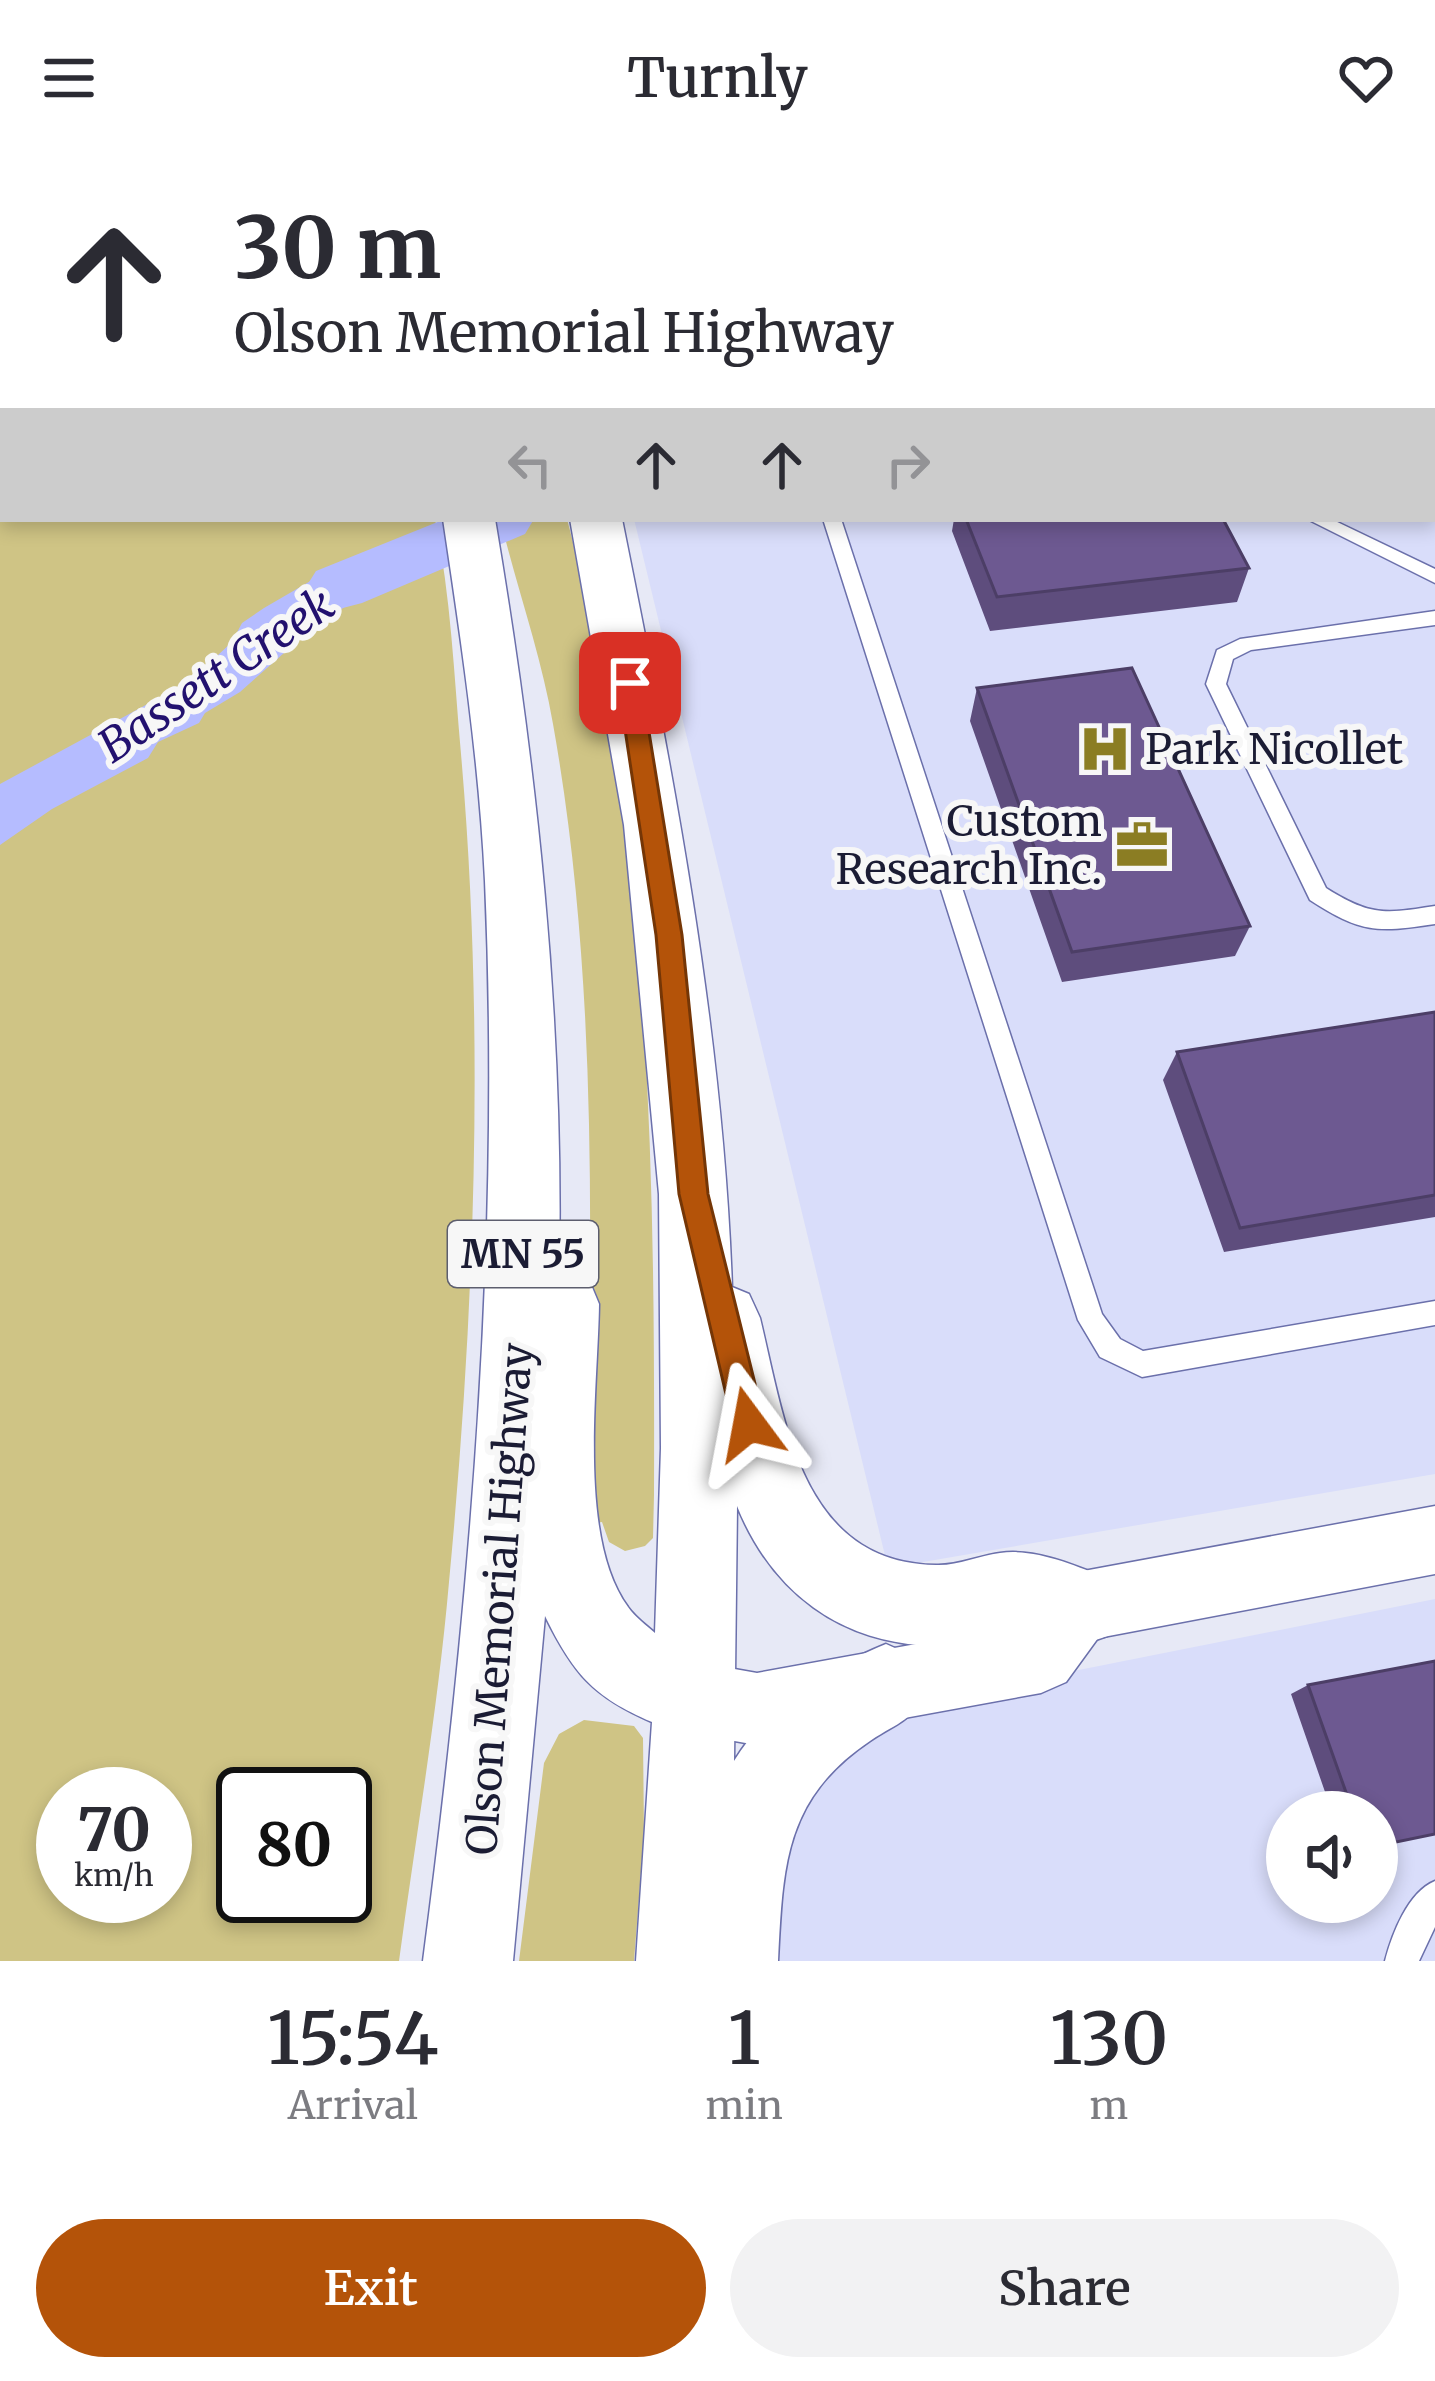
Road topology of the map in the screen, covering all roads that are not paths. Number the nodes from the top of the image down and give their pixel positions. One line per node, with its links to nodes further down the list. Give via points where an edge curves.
1 (597, 522): 9 (highway, via 655,825)
2 (833, 522): 10 (lane, via 1091,1320 1110,1348 1142,1364)
3 (1322, 522): 5 (lane)
4 (472, 534): 7 (highway, Olson Memorial Highway / MN 55)
5 (1435, 577)
6 (1435, 619): 8 (lane, via 1247,644 1224,655 1216,684 1318,894 1351,915 1384,922)
7 (490, 646): 14 (highway, via 536,739 552,881 565,1154 563,1552 589,1625 622,1665 660,1689); 16 (highway, Olson Memorial Highway / MN 55, via 515,877 523,1267 507,1568)
8 (1435, 915)
9 (694, 1194): 12 (highway, via 760,1471 785,1528 811,1560 885,1601 938,1606 1015,1592); 14 (highway)
10 (1435, 1313)
11 (1435, 1540): 12 (street)
12 (1078, 1607): 13 (street, via 1041,1657)
13 (886, 1686): 14 (street, via 757,1709); 18 (highway, via 838,1709 760,1795 737,1885)
14 (695, 1698): 17 (highway)
15 (1435, 1897): 19 (lane)
16 (468, 1961)
17 (681, 1961)
18 (734, 1961)
19 (1402, 1961)

